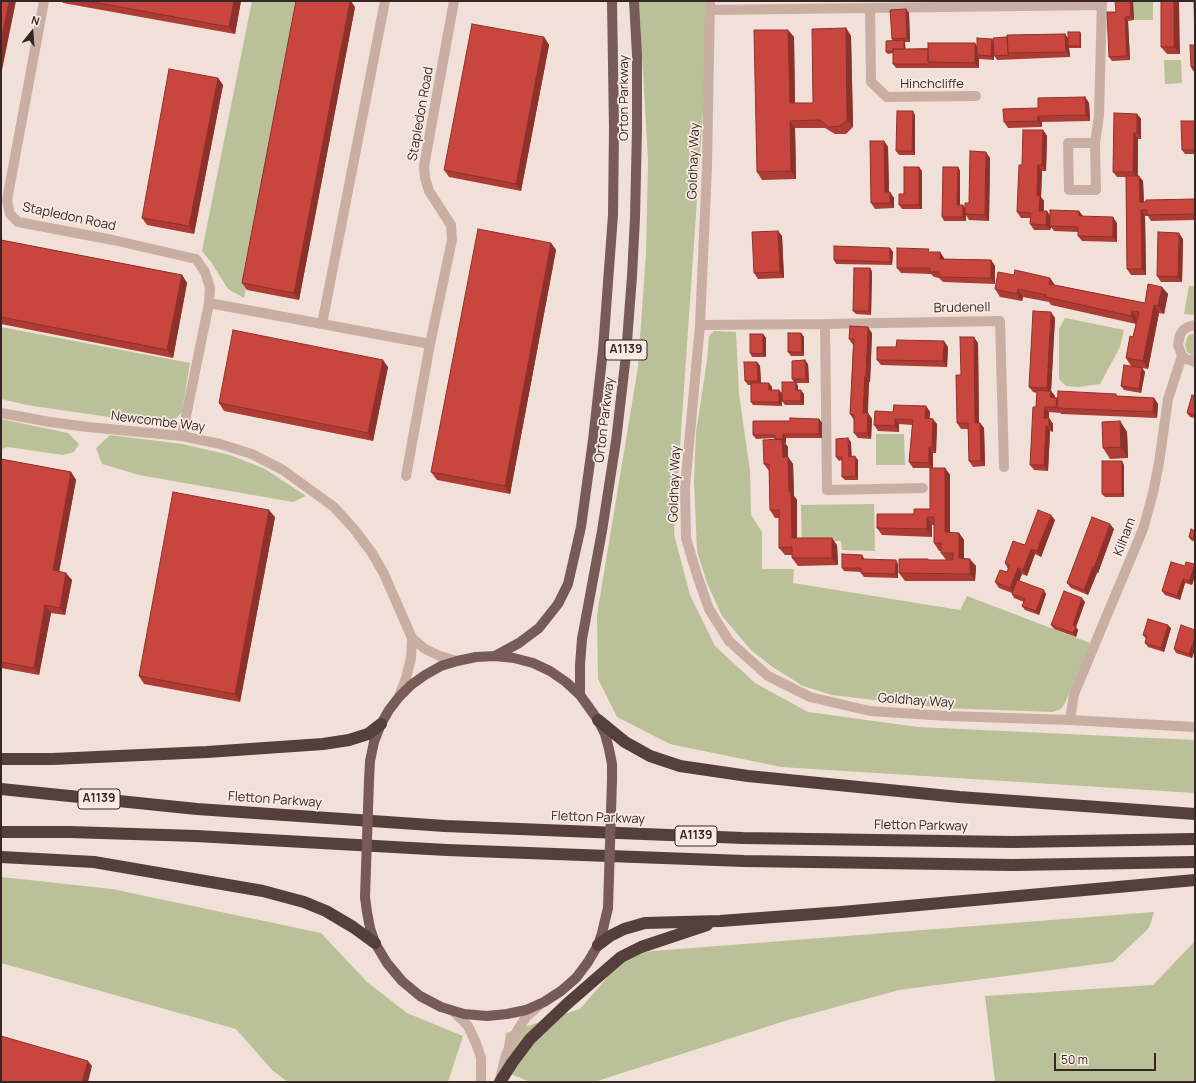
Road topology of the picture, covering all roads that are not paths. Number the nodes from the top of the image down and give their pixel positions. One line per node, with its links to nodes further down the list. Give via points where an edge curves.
1 (44, 1): 12 (street, Stapledon Road)
2 (385, 1): 14 (street)
3 (454, 1): 18 (street, Stapledon Road, via 424,166 429,191 451,224 452,240)
4 (612, 1): 27 (main road, Orton Parkway / A1139, via 612,222 603,350 581,527 568,584 558,604 539,628 520,644)
5 (634, 1): 29 (main road, Orton Parkway / A1139, via 637,55 635,218 626,355 601,539 582,639)
6 (1102, 3): 9 (street); 11 (street, via 1099,116)
7 (710, 5): 8 (street); 16 (street, Goldhay Way, via 707,166)
8 (857, 5): 9 (street)
9 (870, 8): 10 (street, Hinchcliffe, via 871,82 888,97)
10 (976, 96)
11 (1095, 142): 11 (street, via 1096,190 1069,190 1068,143)
12 (5, 215): 13 (street, Stapledon Road, via 18,222 196,259 205,272 210,288)
13 (209, 303): 14 (street); 22 (street, Stapledon Road)
14 (322, 324): 18 (street)
15 (825, 324): 16 (street, Brudenell); 23 (street, Brudenell, via 1000,320); 25 (street, via 827,490)
16 (700, 325): 32 (street, Goldhay Way, via 685,487 686,538 709,609 729,641 768,676 810,697 870,711)
17 (1195, 325): 19 (street, Kilham, via 1180,334 1178,345)
18 (430, 344): 24 (street, Stapledon Road)
19 (1182, 356): 20 (street); 32 (street, Kilham, via 1168,399 1159,463 1143,529 1074,694)
20 (1195, 362)
21 (1, 413): 22 (street, Newcombe Way, via 80,426)
22 (182, 436): 26 (street, Newcombe Way, via 252,454 283,470 334,507 372,553)
23 (1004, 467)
24 (406, 476)
25 (923, 488)
26 (412, 638): 28 (street, Newcombe Way, via 425,649); 30 (street, Newcombe Way, via 408,672)
27 (495, 656): 28 (main road); 29 (main road, via 533,663 550,671)
28 (457, 660): 30 (main road, via 426,675)
29 (580, 695): 31 (main road)
30 (399, 697): 33 (main road)
31 (598, 720): 37 (highway, via 625,742 650,756 680,766 748,776 960,798); 45 (main road, bridge, via 609,749 612,780 608,908)
32 (1070, 720): 34 (street, Goldhay Way)
33 (381, 724): 35 (highway, via 368,734 323,744 53,759); 44 (main road, bridge, via 370,761 365,897)
34 (1195, 727)
35 (1, 758)
36 (1, 789): 39 (highway, Fletton Parkway / A1139, via 197,809 485,827 743,838 1013,842)
37 (1195, 814)
38 (1, 832): 41 (highway, A1139, via 196,836 447,850 744,861 1013,865)
39 (1195, 839)
40 (1, 857): 44 (highway, via 94,862 263,891 326,911)
41 (1195, 862)
42 (1195, 880): 43 (highway)
43 (720, 921): 45 (highway, via 646,923 610,936); 49 (highway, via 641,947 621,957 530,1040)
44 (375, 943): 47 (main road, via 402,981 420,996)
45 (598, 945): 46 (main road, via 576,978)
46 (544, 1002): 47 (main road, via 526,1010 487,1016); 49 (street, via 526,1017 514,1036 506,1055)
47 (453, 1011): 48 (street, via 468,1026 476,1043 481,1058)
48 (481, 1082)
49 (500, 1082)

